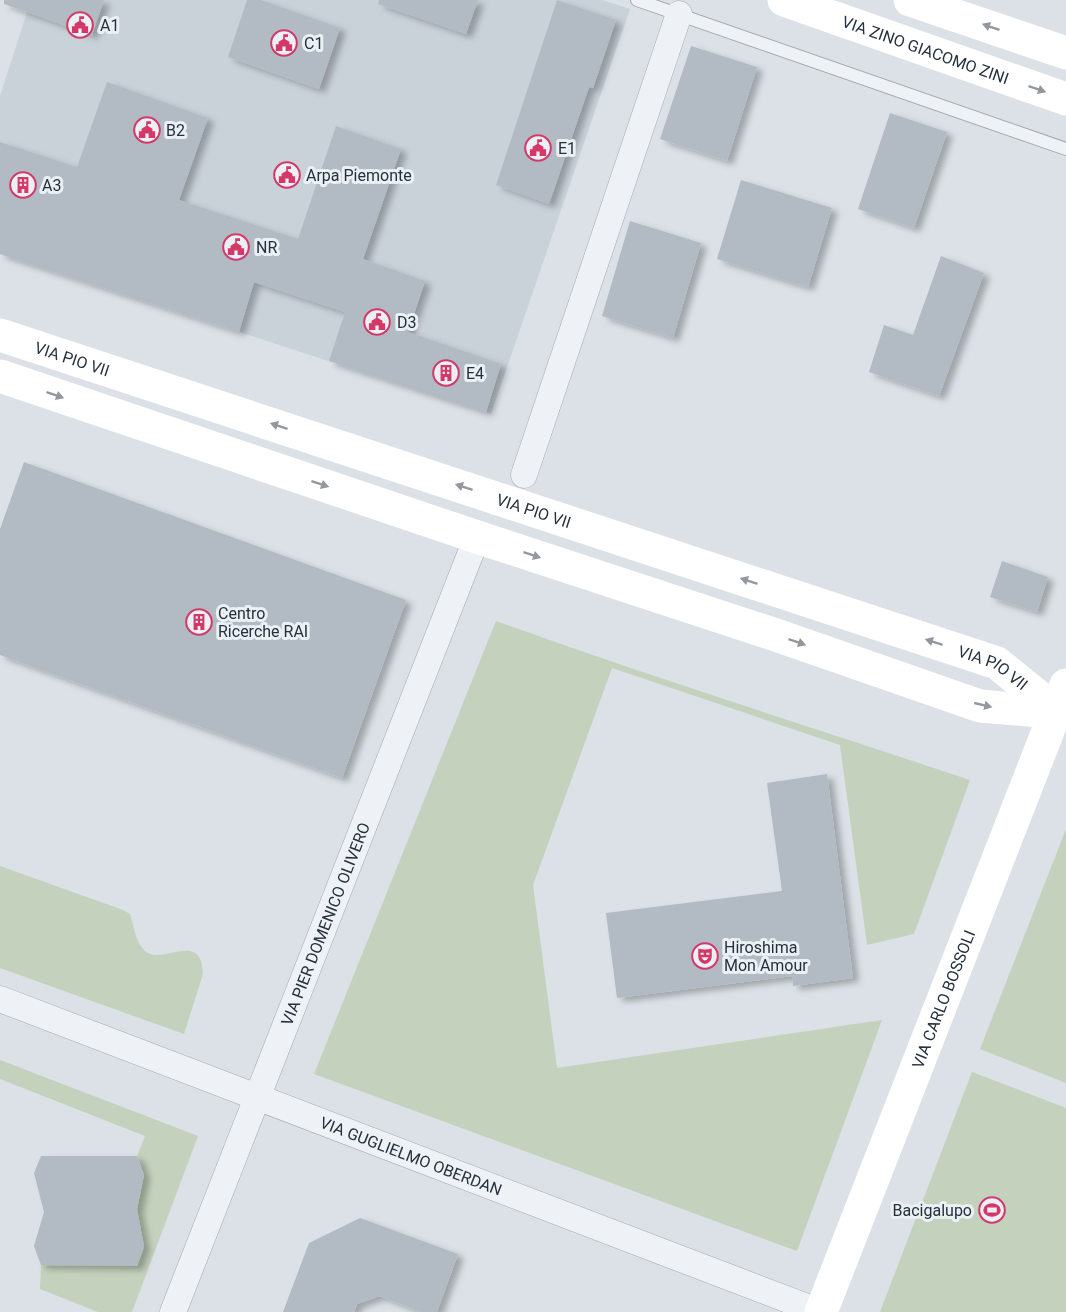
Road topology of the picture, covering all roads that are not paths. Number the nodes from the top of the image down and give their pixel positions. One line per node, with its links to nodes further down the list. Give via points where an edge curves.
1 (637, 0): 4 (lane)
2 (784, 0): 6 (street, VIA ZINO GIACOMO ZINI, one-way to 6)
3 (910, 0): 5 (street, one-way to 3)
4 (678, 14): 7 (lane); 10 (street)
5 (1066, 53)
6 (1066, 99)
7 (1066, 149)
8 (0, 334): 12 (street, VIA PIO VII, one-way to 8, via 997,663)
9 (0, 376): 11 (street, VIA PIO VII, one-way to 11)
10 (524, 475)
11 (477, 537): 12 (street, VIA PIO VII, one-way to 12, via 980,706); 14 (street, VIA PIER DOMENICO OLIVERO)
12 (1063, 704): 16 (street, VIA CARLO BOSSOLI)
13 (0, 999): 14 (street, VIA GUGLIELMO OBERDAN)
14 (257, 1098): 15 (street, VIA PIER DOMENICO OLIVERO); 16 (street, VIA GUGLIELMO OBERDAN)
15 (173, 1312)
16 (820, 1312)

